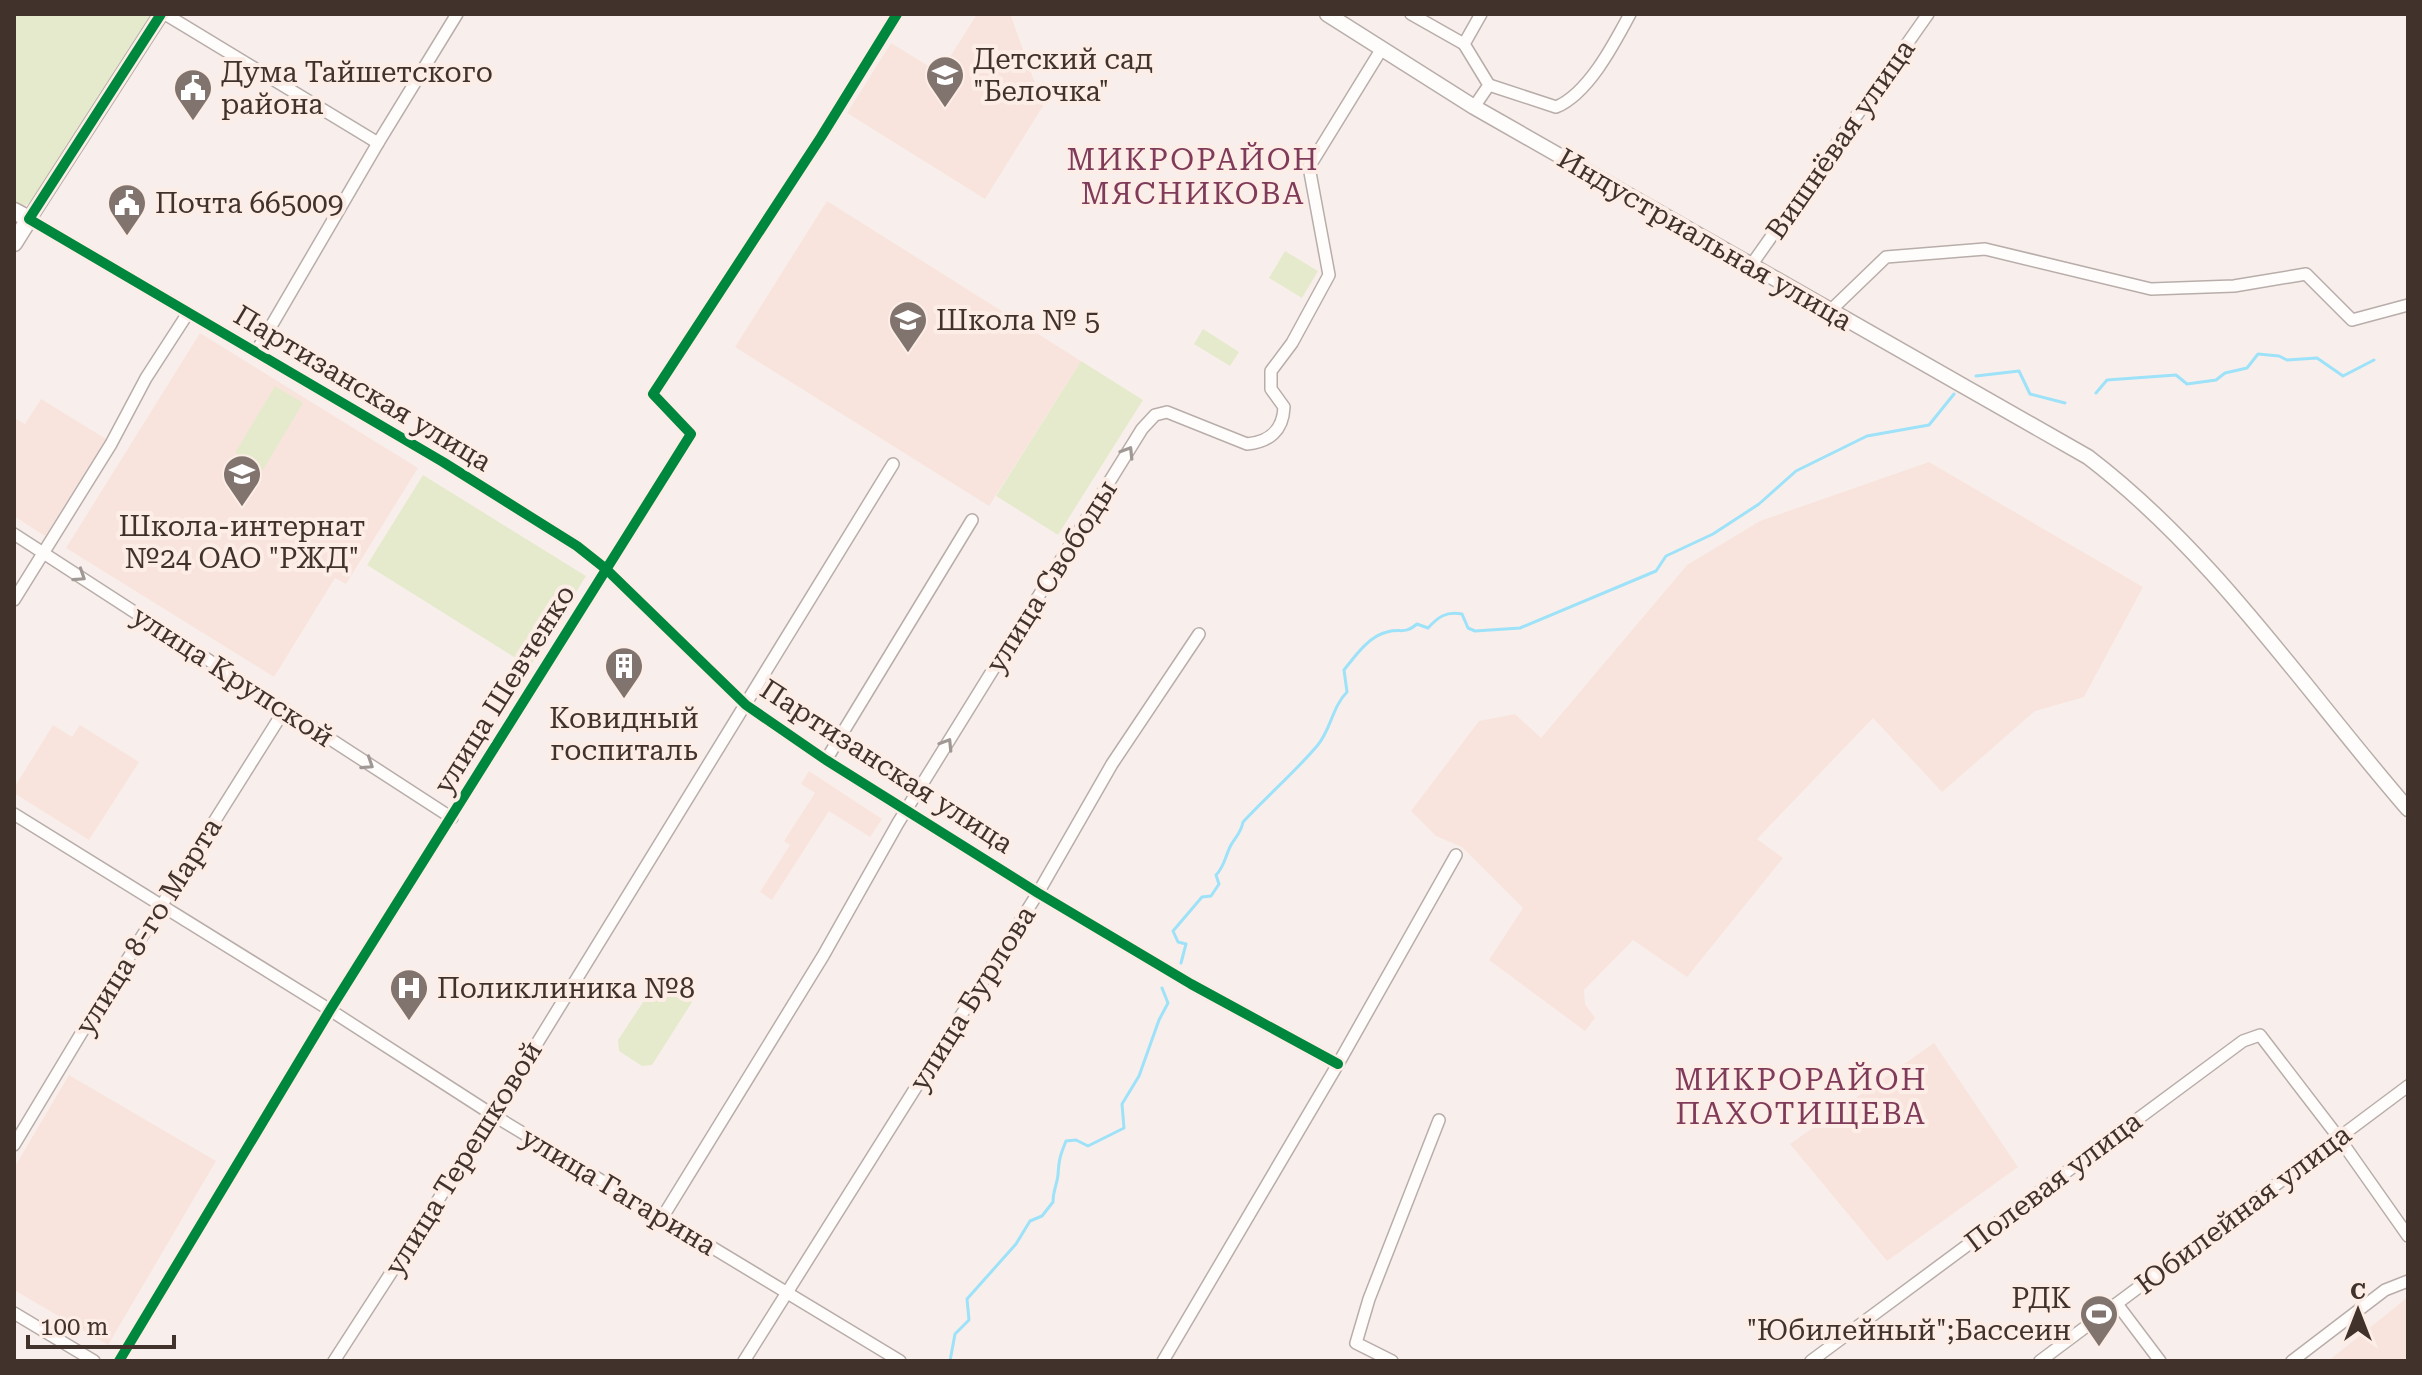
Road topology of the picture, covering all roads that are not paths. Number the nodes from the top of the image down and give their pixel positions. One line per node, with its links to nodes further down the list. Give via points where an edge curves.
1 (163, 14): 13 (street); 14 (street)
2 (457, 14): 13 (street)
3 (897, 14): 25 (street, улица Шевченко, via 653,394 691,434)
4 (1327, 14): 10 (street, Индустриальная улица)
5 (1411, 14): 9 (street)
6 (1481, 14): 9 (street)
7 (1630, 14): 11 (street, via 1571,101 1556,107)
8 (1928, 14): 16 (street, Вишнёвая улица)
9 (1464, 44): 11 (street)
10 (1381, 50): 12 (street, Индустриальная улица); 32 (street, улица Свободы, one-way to 10, via 1155,415 1167,412 1247,444 1274,435 1282,423 1284,407 1271,389 1271,371 1329,275 1309,167)
11 (1489, 85): 12 (street)
12 (1474, 107): 16 (street, Индустриальная улица)
13 (378, 143): 20 (street)
14 (21, 215): 15 (main road); 19 (street, Партизанская улица)
15 (14, 243)
16 (1752, 264): 18 (street, Индустриальная улица)
17 (2408, 305): 18 (street, via 2352,320 2306,274 2234,286 2151,289 1985,249 1886,257)
18 (1831, 310): 31 (street, Индустриальная улица, via 2088,457 2129,488 2236,599)
19 (188, 313): 20 (street, Партизанская улица); 24 (street)
20 (256, 352): 25 (street, Партизанская улица, via 443,462)
21 (893, 464): 28 (street, улица Терешковой)
22 (972, 520): 30 (street)
23 (14, 534): 24 (street, улица Крупской)
24 (45, 553): 26 (street); 29 (street, улица Крупской, one-way to 29)
25 (606, 569): 28 (street, Партизанская улица); 34 (street, улица Шевченко)
26 (14, 600)
27 (1199, 634): 36 (street, улица Бурлова, via 1112,764)
28 (746, 705): 30 (street, Партизанская улица); 41 (street, улица Терешковой)
29 (285, 709): 34 (street, улица Крупской, one-way to 34); 37 (street, улица 8-го Марта)
30 (826, 760): 32 (street, Партизанская улица)
31 (2408, 809)
32 (906, 811): 36 (street, Партизанская улица); 45 (street, улица Свободы)
33 (14, 814): 37 (street, улица Гагарина)
34 (452, 818): 38 (street, улица Шевченко)
35 (1456, 855): 39 (street)
36 (1038, 893): 39 (street, Партизанская улица); 48 (street, улица Бурлова)
37 (162, 905): 38 (street, улица Гагарина); 44 (street, улица 8-го Марта)
38 (330, 1010): 41 (street, улица Гагарина); 52 (street, улица Шевченко)
39 (1338, 1064): 56 (street)
40 (2408, 1086): 43 (street, Юбилейная улица)
41 (493, 1115): 45 (street, улица Гагарина); 53 (street, улица Терешковой)
42 (1439, 1120): 57 (street, via 1356,1343)
43 (2339, 1138): 46 (street); 49 (street, Юбилейная улица); 58 (street, Полевая улица, via 2260,1035 2243,1041)
44 (14, 1145)
45 (662, 1218): 48 (street, улица Гагарина)
46 (2408, 1236)
47 (2408, 1281): 61 (street, via 2385,1290)
48 (786, 1293): 54 (street, улица Бурлова); 55 (street, улица Гагарина)
49 (2117, 1304): 59 (street, Юбилейная улица); 60 (street)
50 (14, 1313): 51 (street)
51 (94, 1361)
52 (119, 1361)
53 (334, 1361)
54 (744, 1361)
55 (900, 1361)
56 (1163, 1361)
57 (1392, 1361)
58 (1811, 1361)
59 (2040, 1361)
60 (2160, 1361)
61 (2292, 1361)

